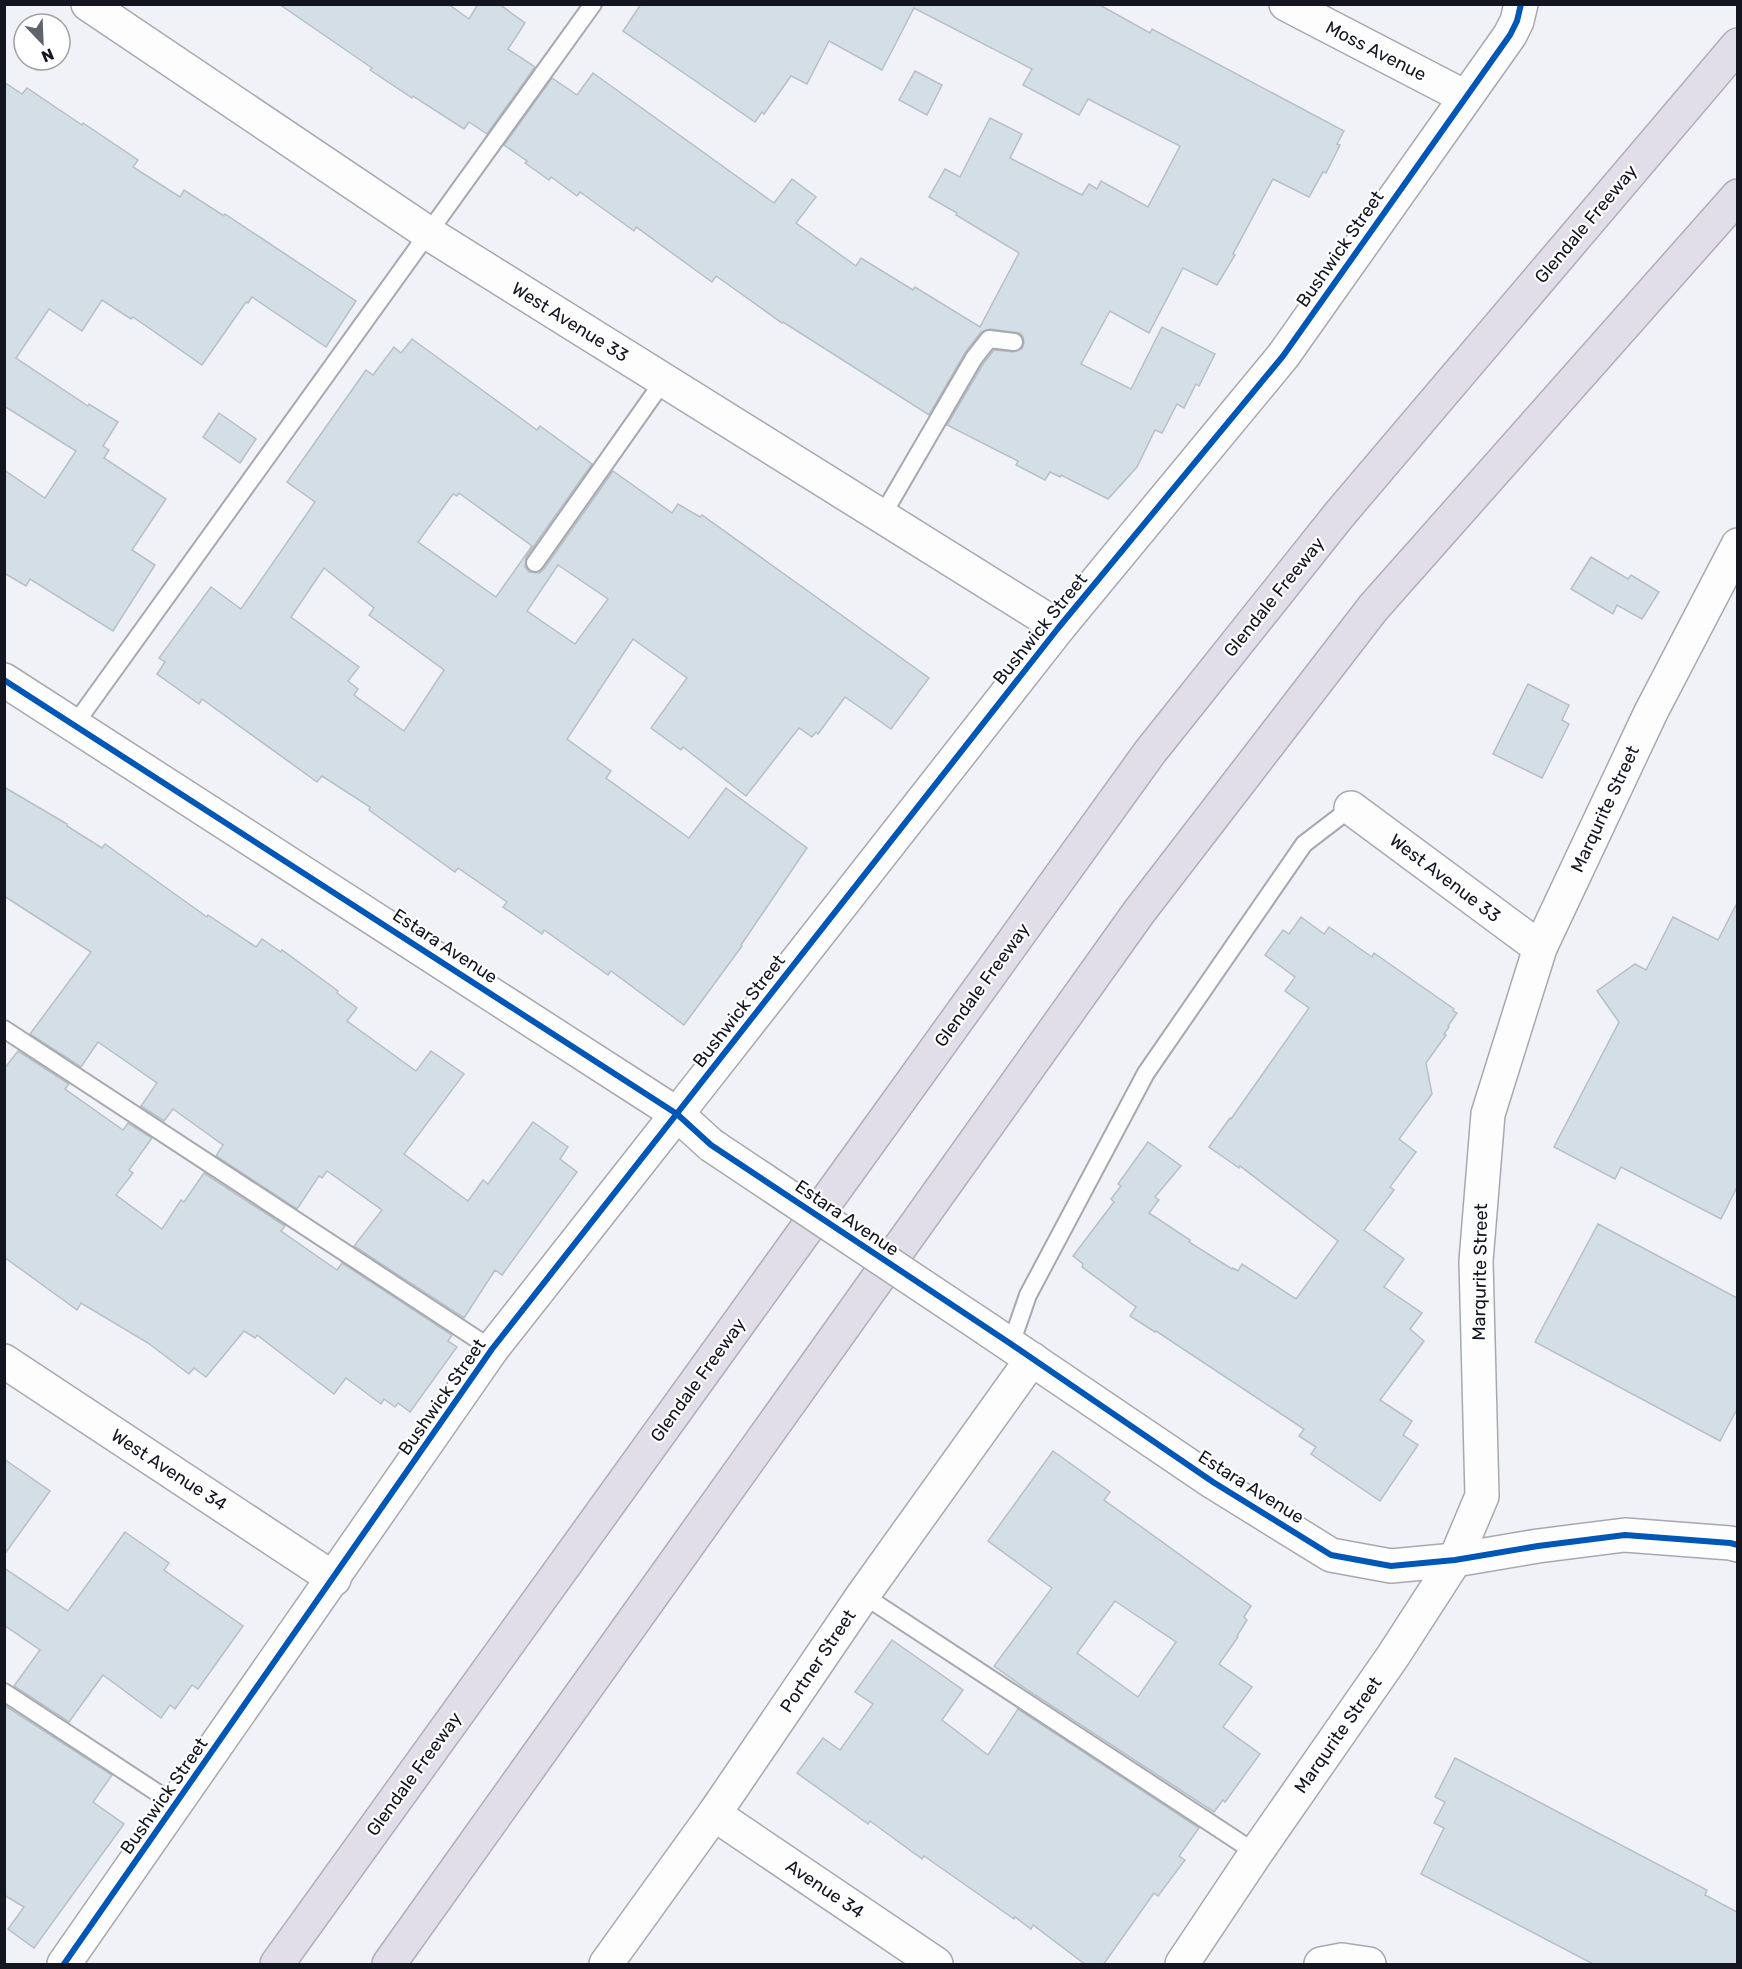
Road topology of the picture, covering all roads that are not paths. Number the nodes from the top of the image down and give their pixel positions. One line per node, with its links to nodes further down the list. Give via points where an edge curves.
1 (593, 4): 8 (lane)
2 (1286, 4): 6 (street, Moss Avenue)
3 (1521, 4): 6 (street, Bushwick Street, via 1510,34)
4 (92, 5): 8 (street, West Avenue 33)
5 (1737, 45): 33 (highway, Glendale Freeway, via 1339,515 1150,752)
6 (1466, 98): 14 (street, Bushwick Street, via 1283,356)
7 (1737, 196): 34 (highway, via 1373,608 1147,902)
8 (428, 233): 10 (street, West Avenue 33); 16 (lane)
9 (1014, 342): 11 (lane, via 989,339 974,358)
10 (664, 380): 11 (street, West Avenue 33); 13 (lane)
11 (882, 516): 14 (street, West Avenue 33)
12 (1737, 545): 18 (street, Marqurite Street, via 1651,712)
13 (535, 563)
14 (1059, 627): 20 (street, Bushwick Street)
15 (4, 680): 16 (street, Estara Avenue)
16 (75, 724): 20 (street, Estara Avenue)
17 (1351, 808): 18 (street, West Avenue 33); 21 (lane, via 1304,844 1146,1074 1028,1294)
18 (1540, 948): 25 (street, Marqurite Street, via 1488,1114 1476,1261 1482,1496)
19 (4, 1029): 22 (lane)
20 (677, 1114): 21 (street, Estara Avenue, bridge, via 711,1144); 22 (street, Bushwick Street)
21 (1010, 1344): 25 (street, Estara Avenue, via 1213,1482 1331,1555 1391,1566); 27 (street, Portner Street)
22 (492, 1349): 26 (street, Bushwick Street)
23 (4, 1361): 26 (street, West Avenue 34)
24 (1737, 1545): 25 (street, Estara Avenue, via 1625,1535)
25 (1455, 1560): 31 (street, Marqurite Street, via 1394,1656)
26 (334, 1579): 29 (street, Bushwick Street)
27 (863, 1595): 30 (street, Portner Street); 31 (lane)
28 (4, 1692): 29 (lane)
29 (176, 1805): 32 (street, Bushwick Street)
30 (714, 1814): 35 (street, Portner Street); 36 (street, Avenue 34)
31 (1256, 1852): 37 (street, Marqurite Street)
32 (64, 1965)
33 (277, 1965)
34 (389, 1965)
35 (606, 1965)
36 (936, 1965)
37 (1182, 1965)
38 (1321, 1965): 39 (street, via 1341,1960)
39 (1370, 1965)

